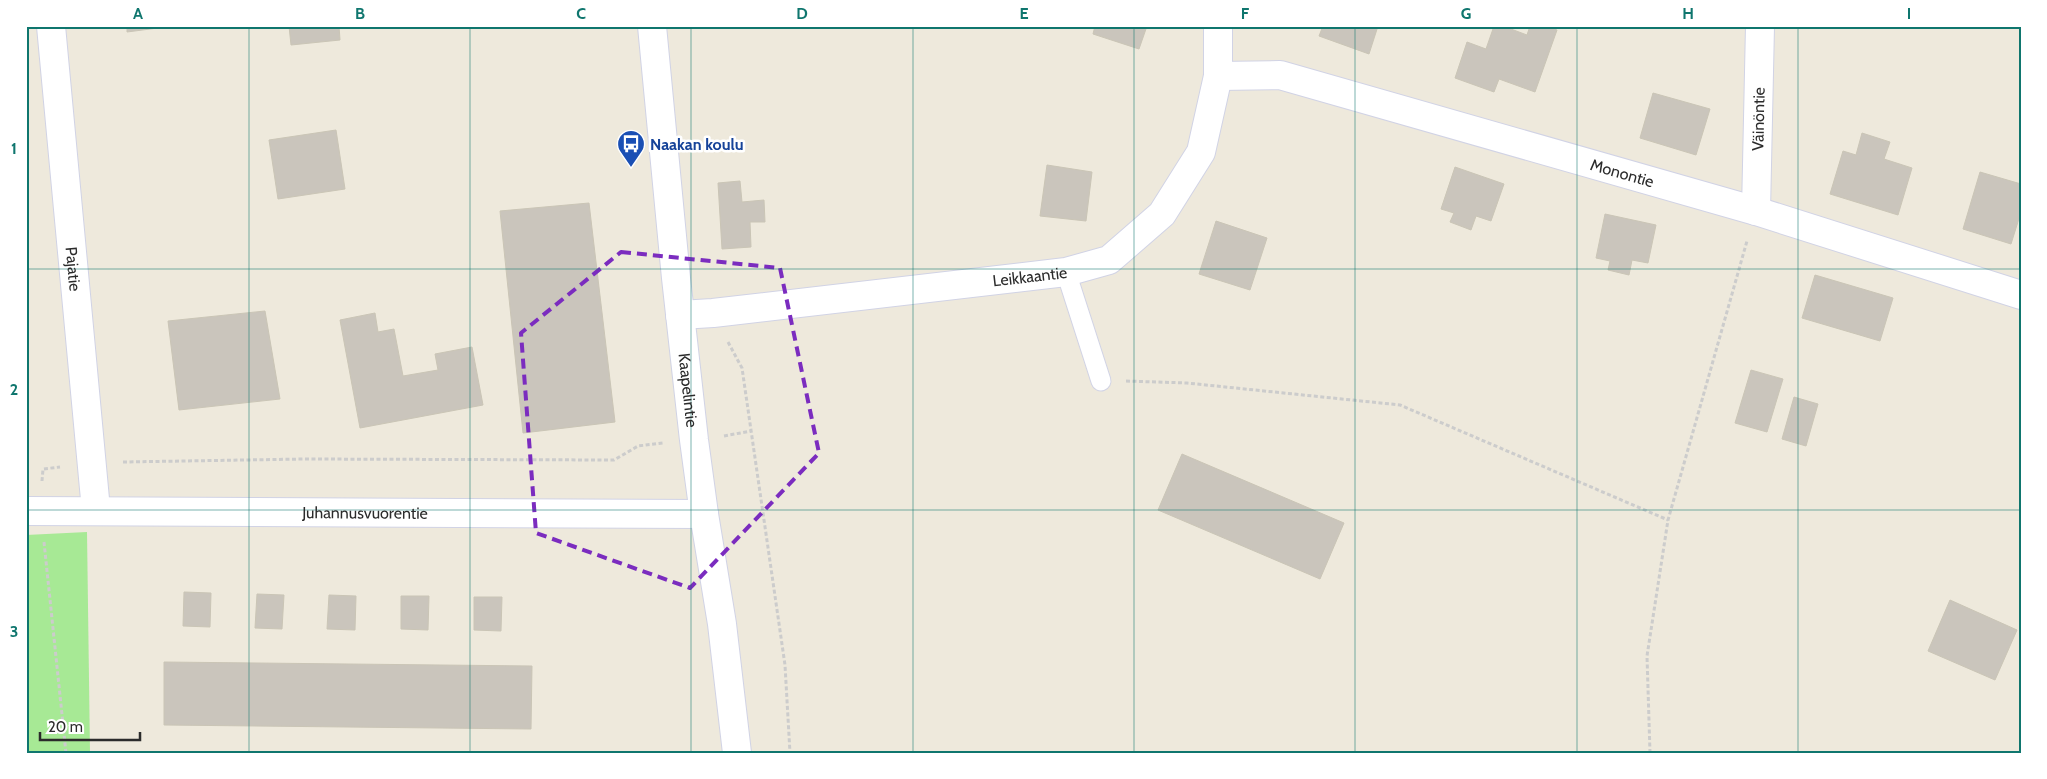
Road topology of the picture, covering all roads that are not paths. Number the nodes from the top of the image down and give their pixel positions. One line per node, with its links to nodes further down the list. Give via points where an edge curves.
1 (51, 26): 11 (street, Pajatie)
2 (652, 26): 9 (street, Kaapelintie)
3 (1218, 26): 5 (street, Leikkaantie)
4 (1760, 26): 6 (street, Väinöntie)
5 (1218, 76): 6 (street, Monontie, via 1280,75); 7 (street, Leikkaantie, via 1201,152 1162,214 1109,260)
6 (1756, 211): 8 (street, Monontie)
7 (1066, 272): 9 (street, Leikkaantie); 10 (lane)
8 (2021, 295)
9 (680, 315): 13 (street, Kaapelintie)
10 (1101, 381)
11 (96, 510): 12 (street, Juhannusvuorentie); 13 (street, Juhannusvuorentie)
12 (33, 511)
13 (704, 514): 14 (street, Kaapelintie, via 722,624)
14 (737, 753)

